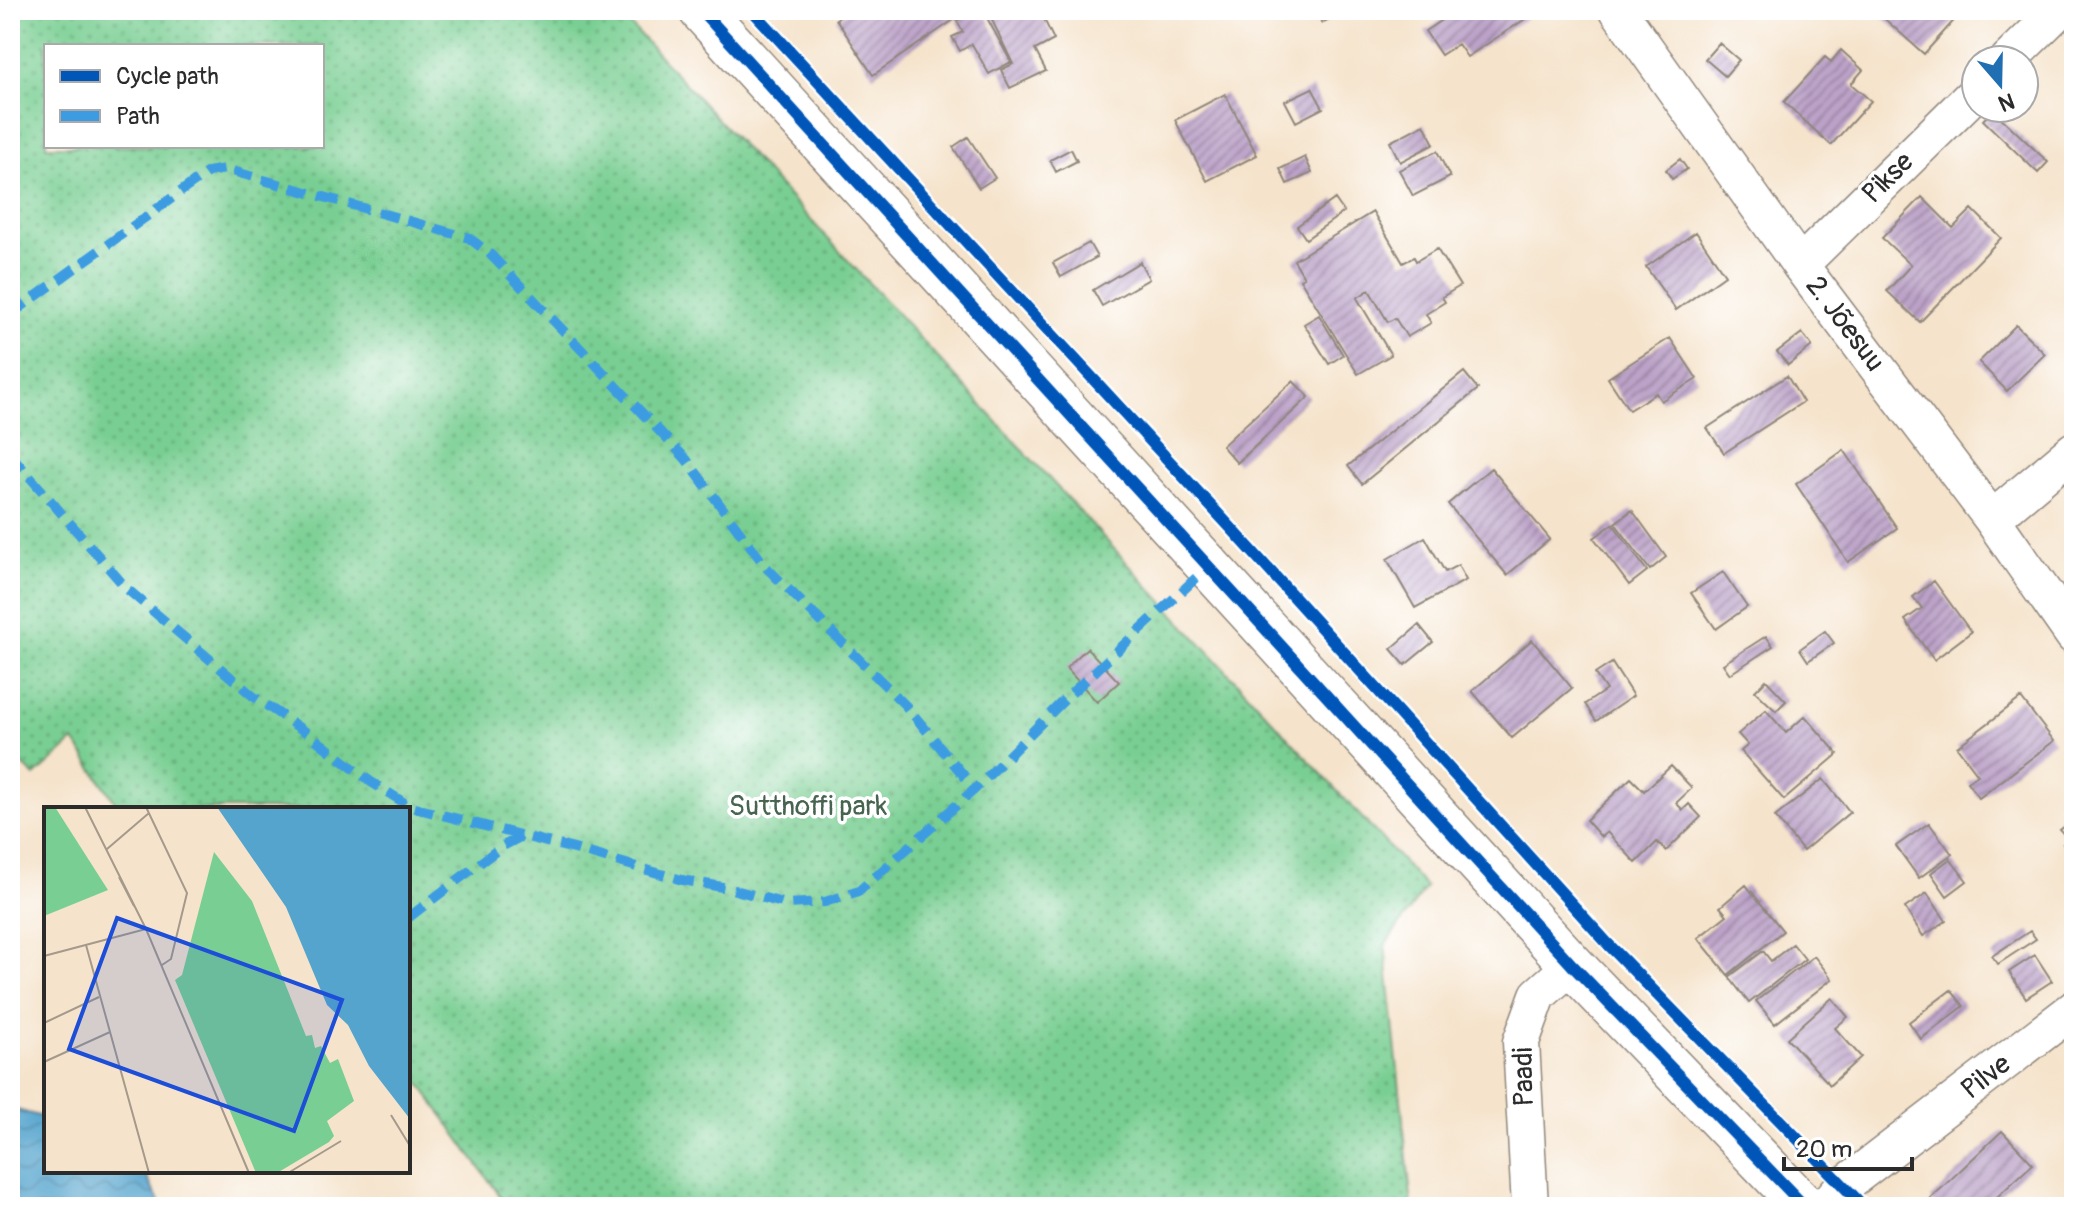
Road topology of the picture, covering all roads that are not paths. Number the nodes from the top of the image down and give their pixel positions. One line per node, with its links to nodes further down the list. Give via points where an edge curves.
1 (701, 10): 10 (street)
2 (1618, 10): 6 (street, 2. Jõesuu)
3 (2059, 10): 4 (street)
4 (2024, 44)
5 (1960, 108): 6 (street, Pikse)
6 (1800, 265): 8 (street, 2. Jõesuu)
7 (2074, 450): 8 (street)
8 (1992, 519): 9 (street, 2. Jõesuu)
9 (2074, 636)
10 (1572, 965): 12 (street, Paadi, via 1538,995 1521,1042); 13 (street)
11 (2074, 1009): 14 (street, Pilve, via 1843,1186)
12 (1530, 1207)
13 (1805, 1207)
14 (1825, 1207)

